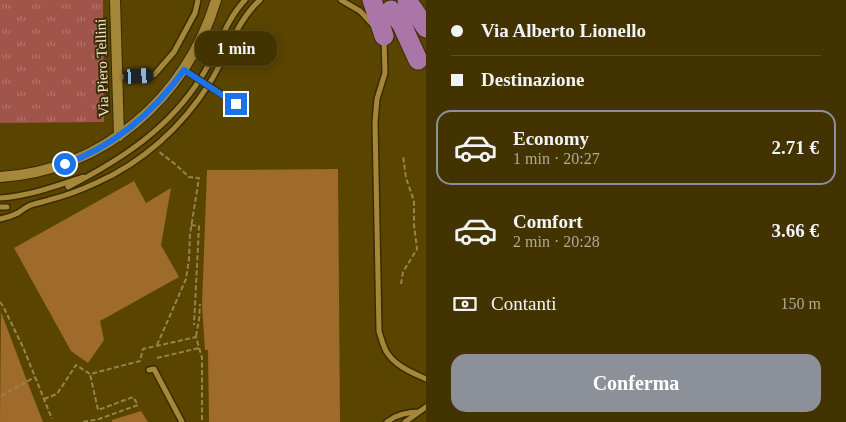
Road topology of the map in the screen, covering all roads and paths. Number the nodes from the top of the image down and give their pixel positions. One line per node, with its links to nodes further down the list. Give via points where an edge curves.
1 (115, 0): 14 (street, Via Piero Tellini)
2 (198, 0): 14 (lane, via 195,13 174,52 154,75)
3 (216, 0): 13 (street, via 212,15)
4 (245, 0): 19 (lane, via 200,78 177,110 150,136)
5 (260, 0): 25 (lane, via 240,26 195,105 150,151 96,183)
6 (341, 0): 11 (lane, via 364,15)
7 (372, 0): 11 (highway)
8 (408, 0): 10 (highway)
9 (391, 10): 12 (highway, via 402,25)
10 (426, 28)
11 (384, 36): 38 (lane, via 385,73 376,115 379,331 395,362)
12 (418, 60)
13 (184, 70): 15 (lane, bridge); 16 (street, via 142,118)
14 (117, 77): 16 (street, Via Piero Tellini)
15 (236, 104)
16 (119, 136): 20 (street, via 58,166)
17 (157, 151): 26 (path, via 189,177 199,178)
18 (403, 155): 27 (path, via 414,201 416,249 403,272)
19 (93, 173): 21 (lane); 22 (lane, via 34,193)
20 (0, 177)
21 (68, 187)
22 (0, 198)
23 (7, 206): 24 (lane)
24 (0, 207)
25 (0, 219)
26 (192, 225): 30 (path, via 199,226); 32 (path, via 186,280)
27 (401, 284)
28 (0, 302): 37 (path)
29 (200, 304): 31 (path)
30 (194, 325)
31 (196, 337): 32 (path); 33 (path)
32 (156, 346): 36 (path, via 143,349 140,362)
33 (199, 348): 34 (path); 46 (path, via 202,358)
34 (157, 358)
35 (152, 369): 45 (lane)
36 (90, 374): 40 (path, via 76,365 56,394); 44 (path, via 98,410 133,397 138,405)
37 (35, 377): 39 (path); 40 (path)
38 (426, 379)
39 (0, 396)
40 (44, 399): 43 (path)
41 (426, 407): 42 (lane)
42 (419, 412): 47 (lane, via 402,414); 48 (lane)
43 (52, 419)
44 (83, 422)
45 (182, 422)
46 (202, 422)
47 (387, 422)
48 (405, 422)

